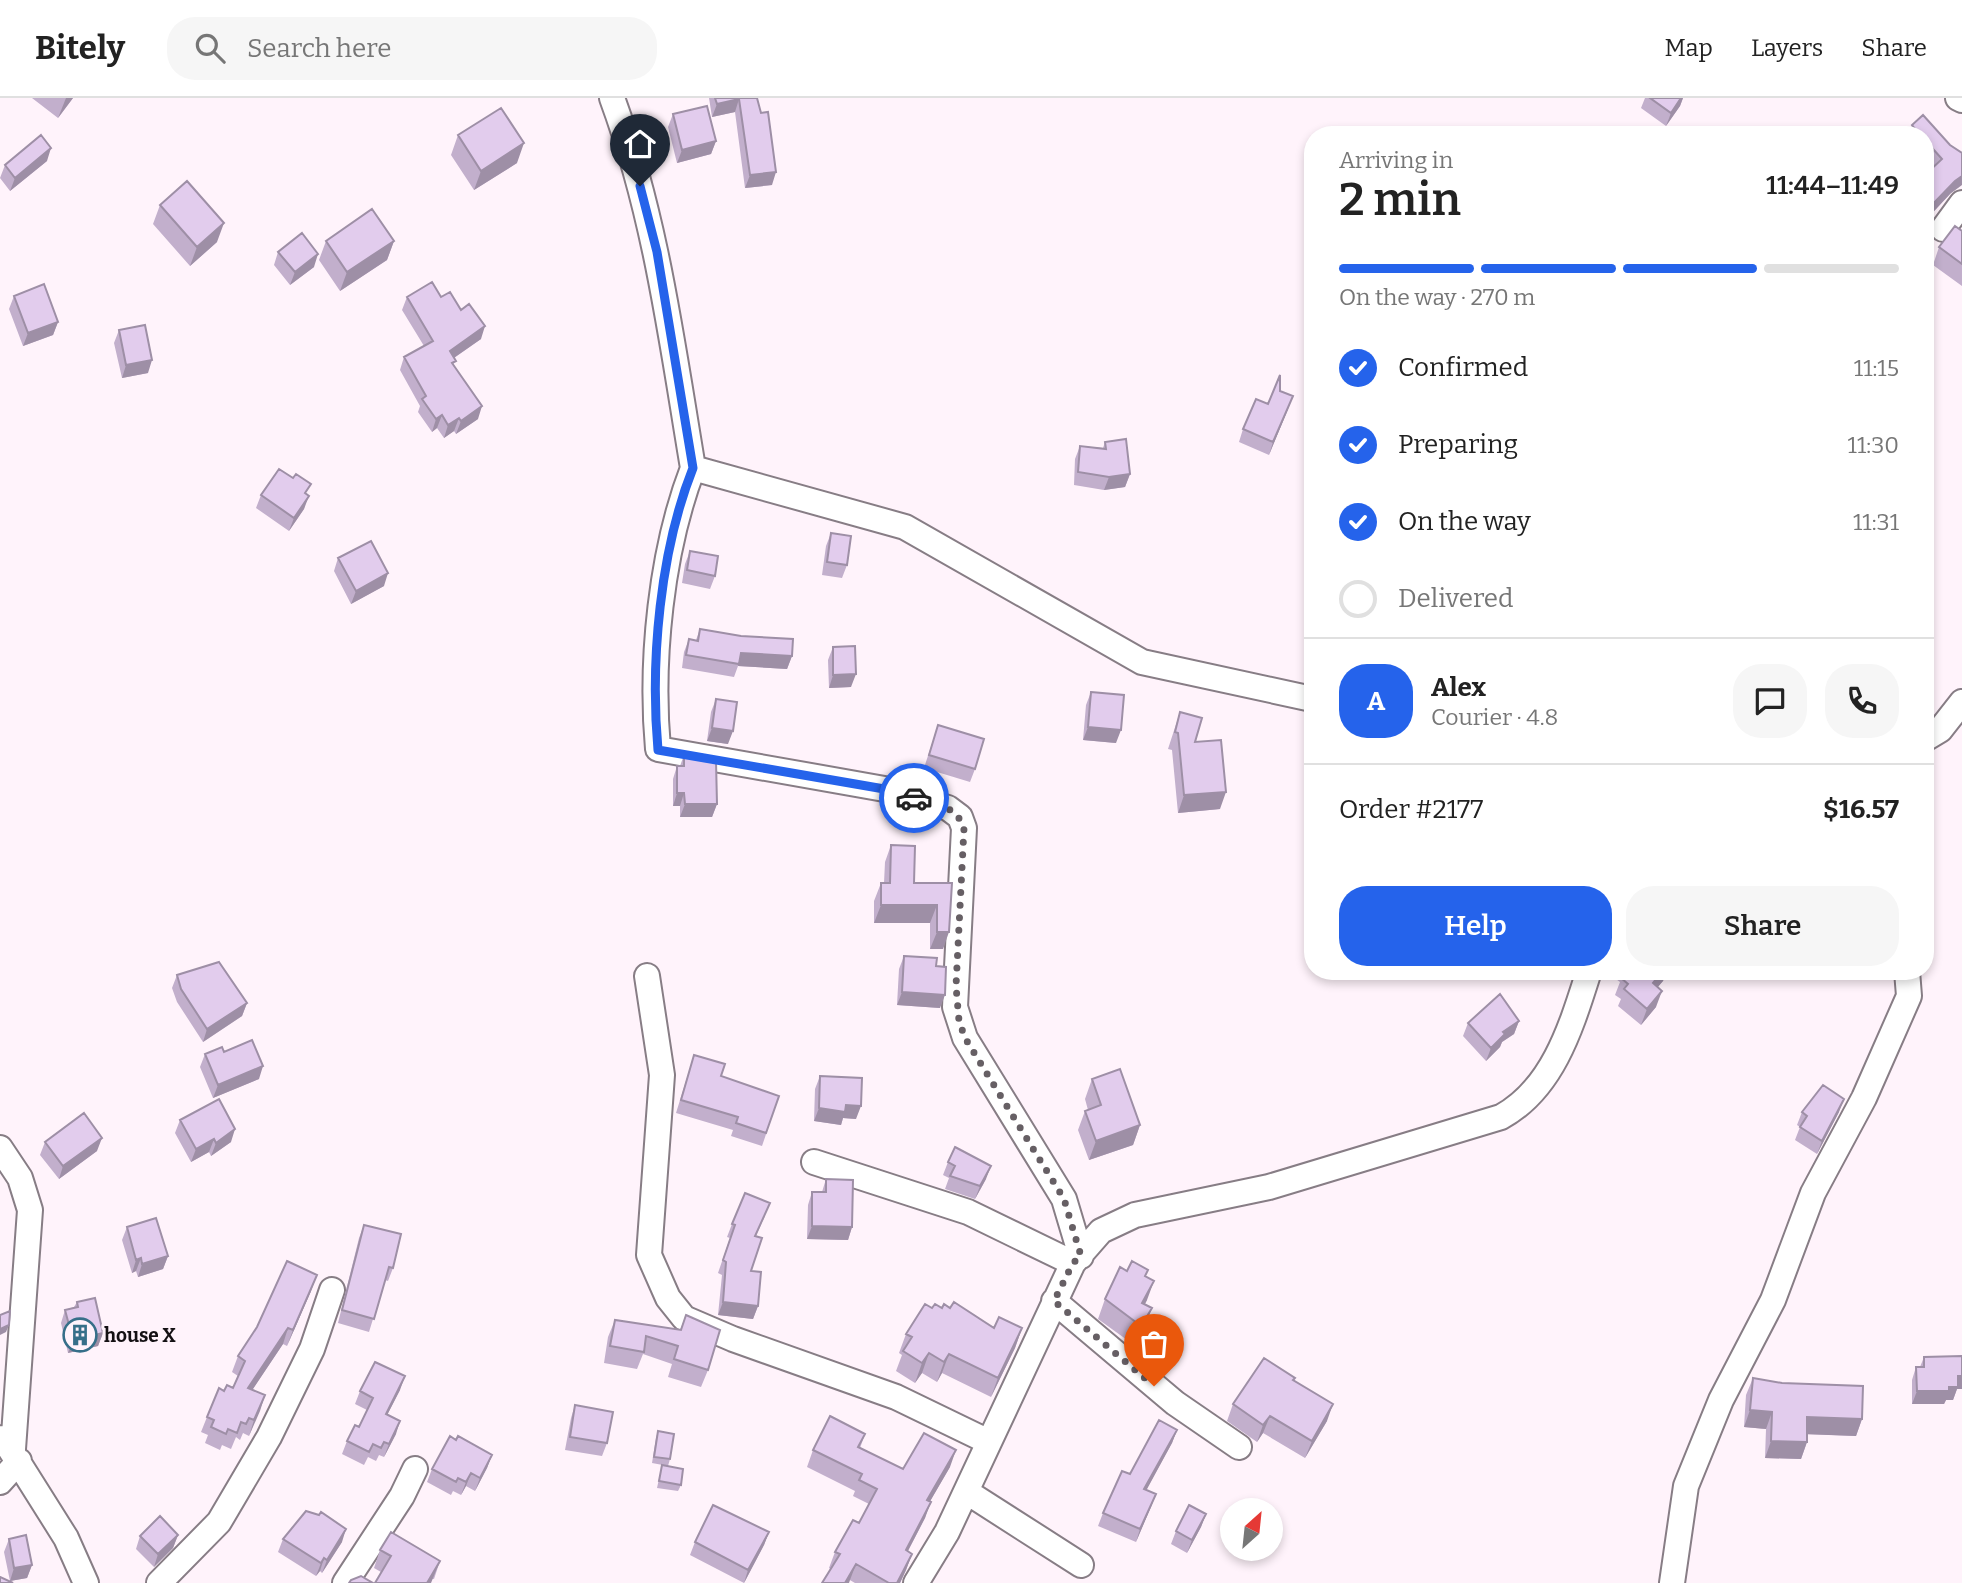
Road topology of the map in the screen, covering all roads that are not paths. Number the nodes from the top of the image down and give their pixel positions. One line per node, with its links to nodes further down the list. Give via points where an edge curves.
1 (612, 98): 4 (street, via 629,142 657,252)
2 (1962, 203): 3 (street)
3 (1943, 229)
4 (693, 468): 5 (street, via 905,527 1142,662); 13 (street, via 681,499 663,590 654,706 658,750 890,790 948,808 960,817 964,828 956,986 959,1021 1064,1199)
5 (1304, 697)
6 (1962, 702): 7 (street)
7 (1934, 734)
8 (647, 976): 16 (street, via 662,1075 649,1255 668,1298 684,1318 896,1397)
9 (1586, 980): 13 (street, via 1567,1038 1513,1111 1269,1187 1135,1215 1101,1231)
10 (1908, 980): 27 (street, via 1909,996 1864,1098 1814,1193 1773,1300 1721,1400 1686,1486)
11 (0, 1148): 18 (street, via 20,1178 30,1210)
12 (814, 1162): 13 (street, via 968,1212)
13 (1077, 1259): 15 (street)
14 (332, 1290): 24 (street, via 312,1349 263,1448 219,1522)
15 (1054, 1301): 16 (street); 17 (street, via 1175,1403)
16 (989, 1442): 21 (street)
17 (1239, 1447)
18 (10, 1448): 20 (street); 23 (street, via 66,1538)
19 (415, 1469): 25 (street)
20 (0, 1482)
21 (967, 1492): 22 (street); 26 (street)
22 (1081, 1565)
23 (86, 1583)
24 (159, 1583)
25 (345, 1583)
26 (916, 1583)
27 (1672, 1583)

